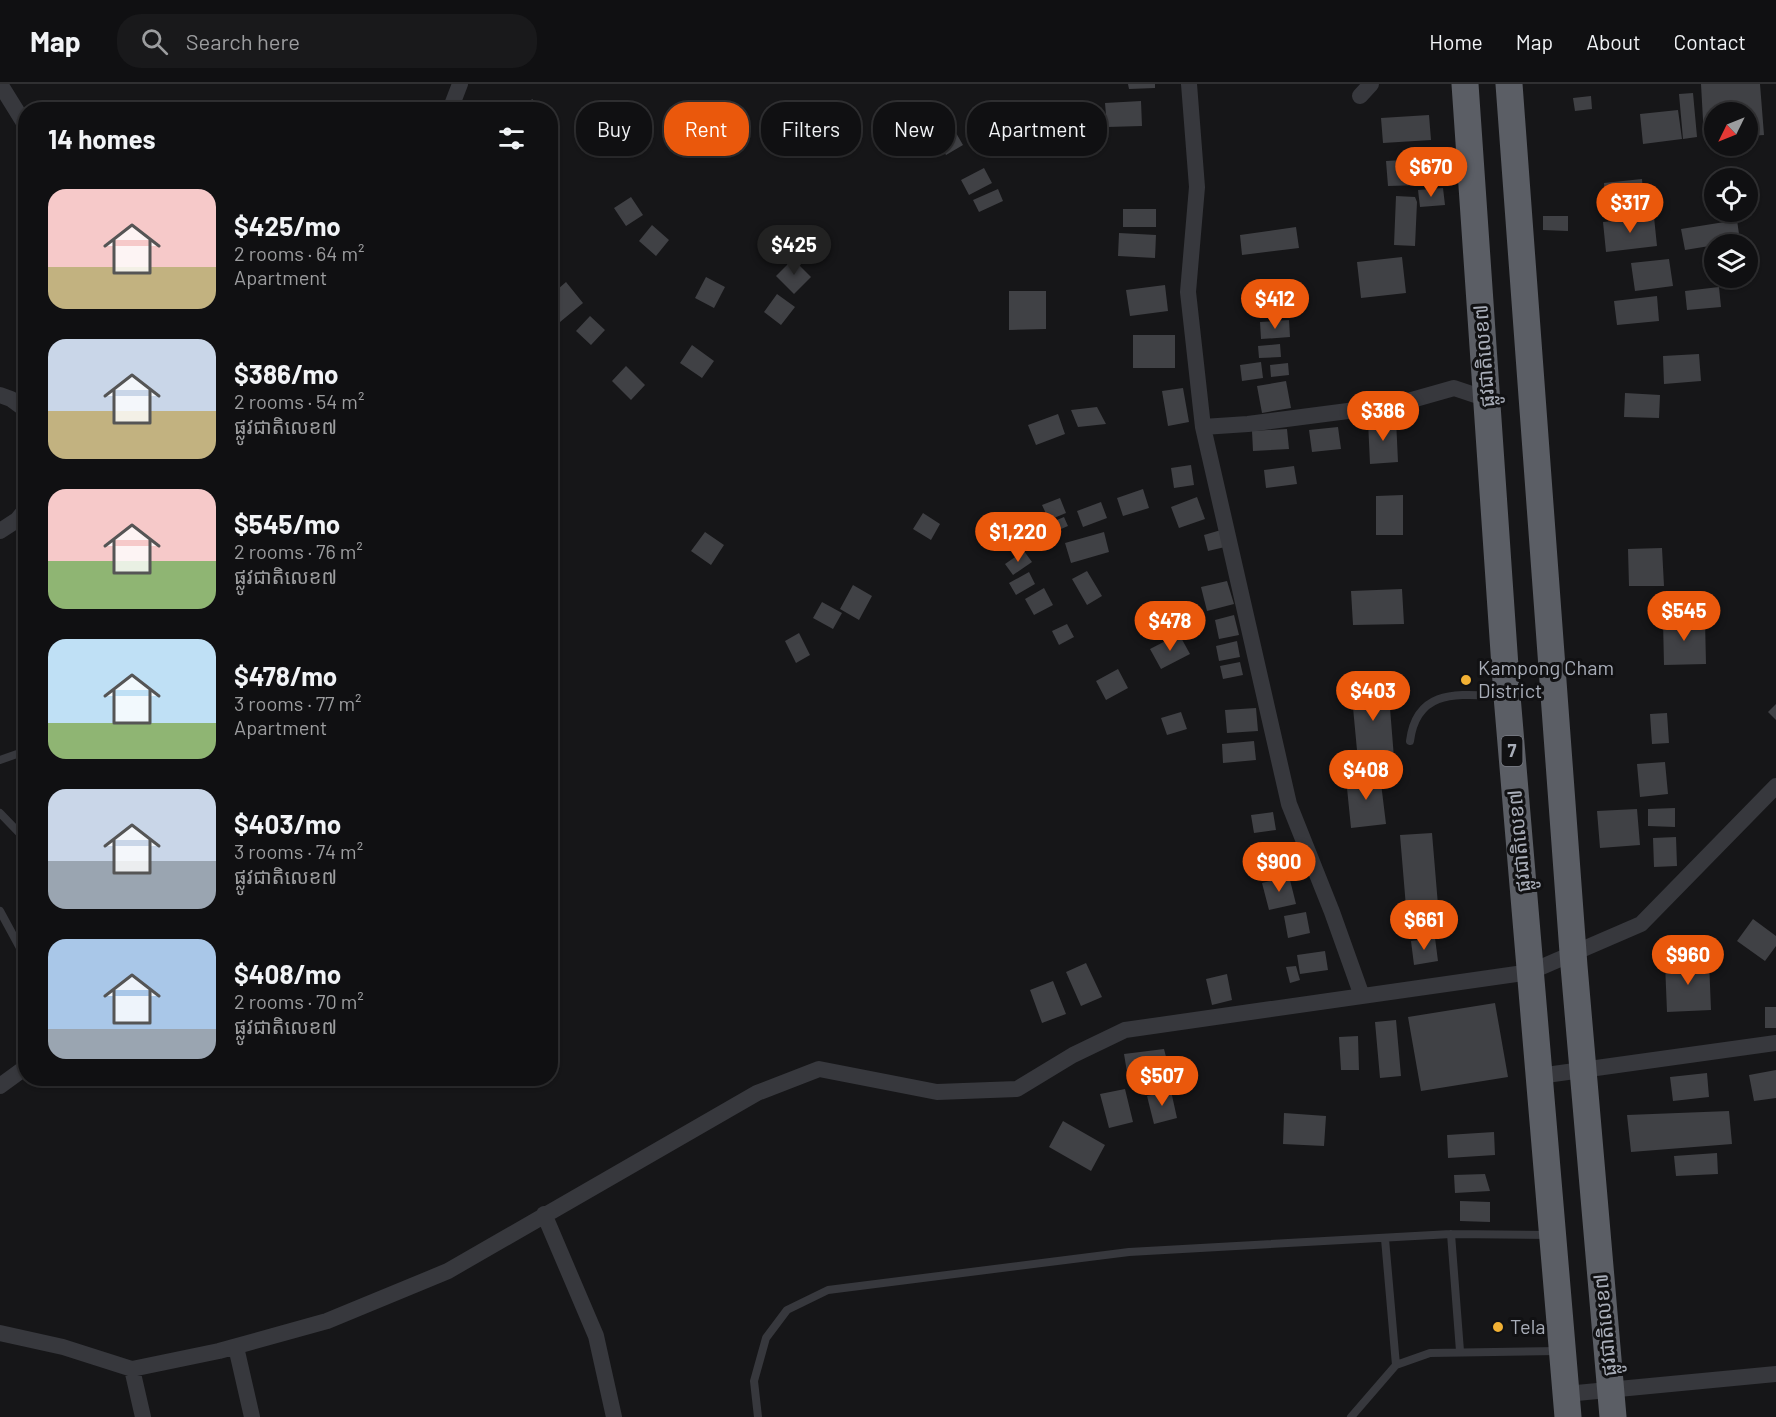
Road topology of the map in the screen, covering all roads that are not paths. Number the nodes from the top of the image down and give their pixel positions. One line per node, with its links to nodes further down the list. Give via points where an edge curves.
1 (0, 84): 7 (street)
2 (460, 84): 6 (street)
3 (1189, 84): 11 (street, via 1197,187 1188,292)
4 (1464, 84): 9 (highway, ផ្លូវជាតិលេខ៧ / 7)
5 (1509, 84): 46 (highway, ផ្លូវជាតិលេខ៧, via 1574,966)
6 (453, 102)
7 (18, 113)
8 (0, 395): 10 (street)
9 (1488, 399): 11 (street, via 1454,388 1394,405); 14 (highway, ផ្លូវជាតិលេខ៧ / 7)
10 (18, 404)
11 (1203, 427): 24 (street, via 1288,804)
12 (18, 519): 13 (street)
13 (0, 531)
14 (1507, 696): 15 (lane, via 1450,694 1433,701 1412,726); 23 (highway, ផ្លូវជាតិលេខ៧ / 7)
15 (1410, 741)
16 (18, 754): 17 (lane)
17 (0, 760)
18 (1776, 786): 23 (street, via 1641,924)
19 (0, 813): 20 (lane)
20 (18, 832)
21 (0, 911): 22 (lane)
22 (18, 944)
23 (1530, 972): 24 (street); 27 (highway, ផ្លូវជាតិលេខ៧ / 7)
24 (1362, 996): 29 (street, via 1125,1030 1017,1089 937,1092 819,1069 757,1093)
25 (1776, 1043): 27 (street)
26 (18, 1073): 28 (street)
27 (1539, 1076): 31 (highway, ផ្លូវជាតិលេខ៧ / 7)
28 (0, 1086)
29 (544, 1214): 34 (street, via 448,1271 327,1321); 43 (street, via 596,1336)
30 (1451, 1234): 31 (lane); 32 (lane); 35 (lane)
31 (1554, 1235): 36 (highway, ផ្លូវជាតិលេខ៧ / 7)
32 (1385, 1239): 37 (lane); 44 (lane, via 1129,1252 828,1290 788,1310 766,1338 754,1381)
33 (0, 1333): 38 (street, via 63,1347)
34 (236, 1347): 38 (street); 42 (street)
35 (1460, 1351): 36 (lane); 37 (lane, via 1430,1353)
36 (1563, 1351): 40 (highway, ផ្លូវជាតិលេខ៧ / 7)
37 (1396, 1365): 45 (lane)
38 (132, 1369): 41 (street)
39 (1776, 1374): 40 (street)
40 (1567, 1406)
41 (143, 1417)
42 (252, 1417)
43 (614, 1417)
44 (758, 1417)
45 (1351, 1417)
46 (1613, 1417)

